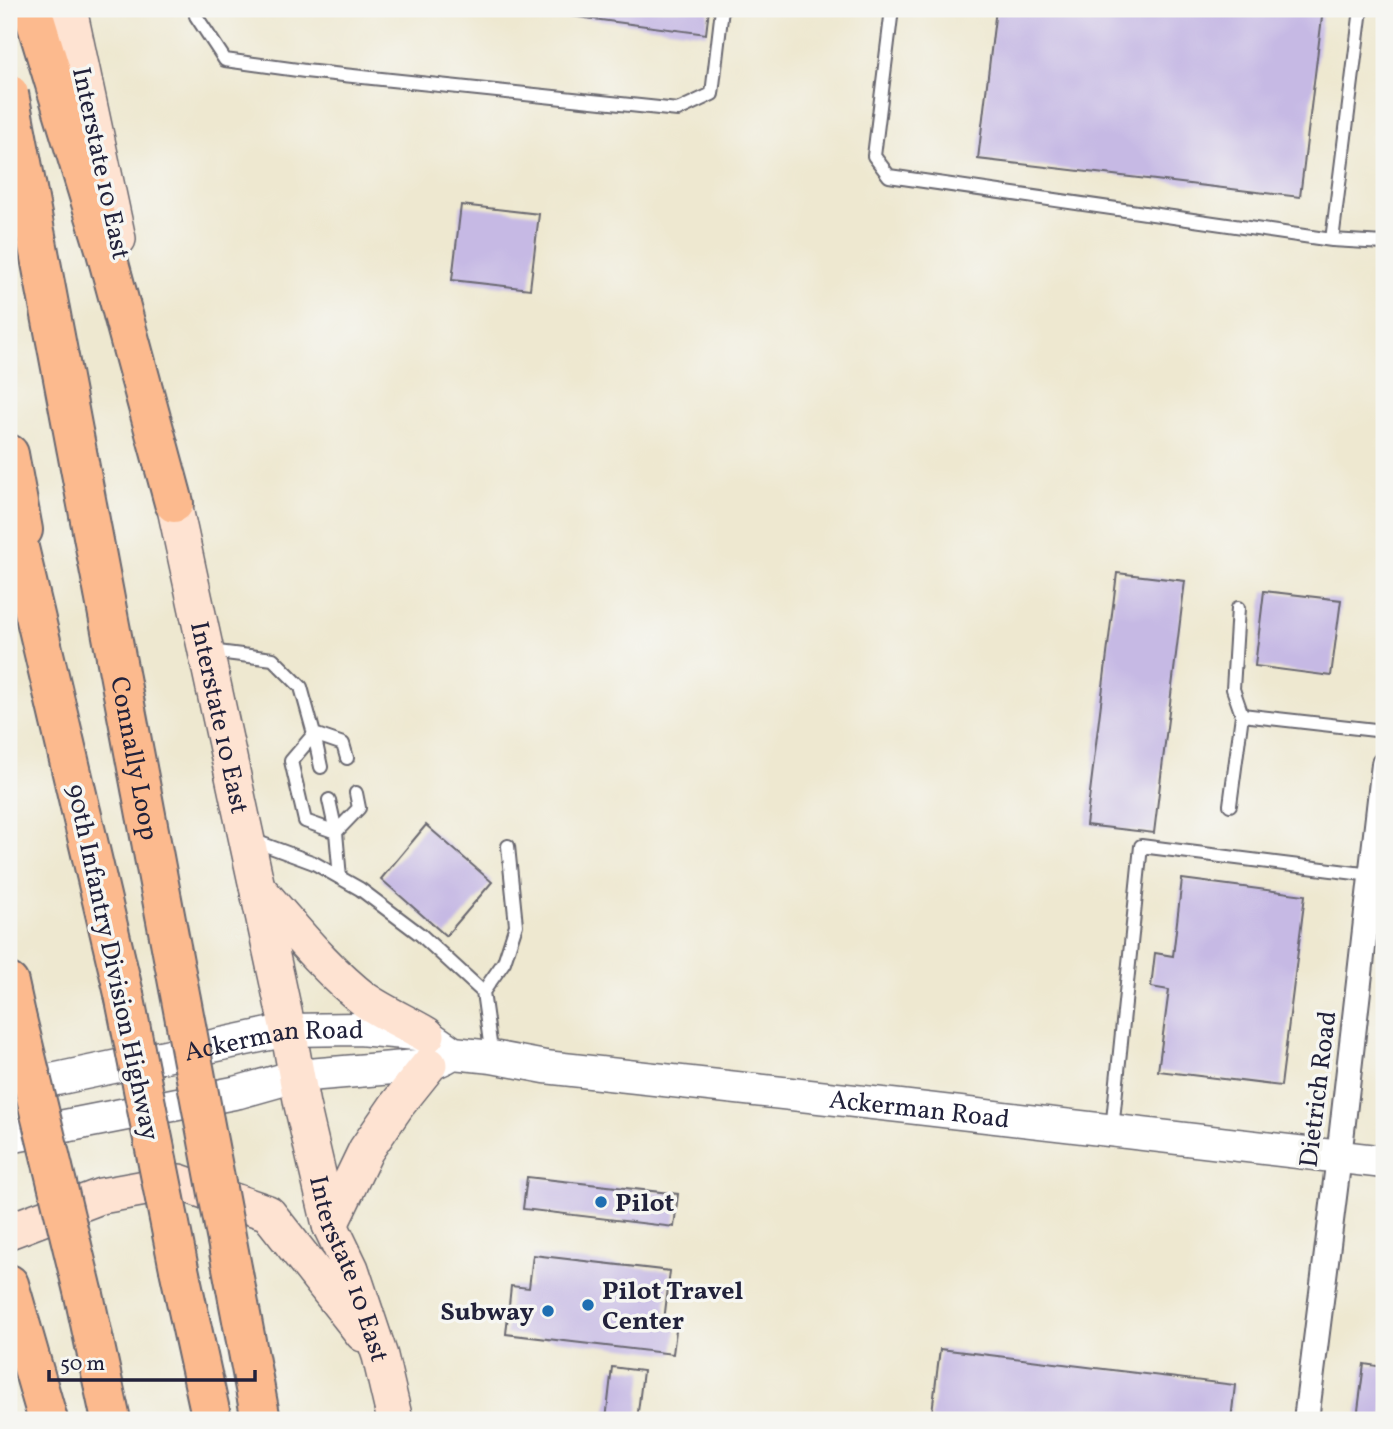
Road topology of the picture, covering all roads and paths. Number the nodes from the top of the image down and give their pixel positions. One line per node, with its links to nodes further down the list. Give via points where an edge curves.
1 (32, 9): 11 (highway, via 106,252)
2 (69, 9): 11 (main road, Interstate 10 East)
3 (196, 9): 4 (lane, via 225,60 678,110 712,94)
4 (722, 9)
5 (892, 9): 8 (lane, via 874,156 889,176)
6 (1361, 9): 8 (lane)
7 (9, 94): 49 (highway, Connally Loop, bridge)
8 (1332, 240): 9 (lane)
9 (1384, 243)
10 (9, 454): 15 (highway)
11 (174, 503): 14 (main road, Interstate 10 East)
12 (9, 505): 15 (highway, 90th Infantry Division Highway)
13 (1238, 608): 16 (lane, via 1233,689)
14 (206, 651): 18 (lane, via 273,659 301,687); 26 (main road, Interstate 10 East)
15 (47, 667): 48 (highway, 90th Infantry Division Highway, bridge, via 124,994)
16 (1242, 715): 17 (lane); 24 (lane)
17 (1384, 731)
18 (314, 734): 19 (lane, via 343,744); 20 (lane); 25 (lane, via 291,761 305,821)
19 (347, 758)
20 (321, 767)
21 (1383, 779): 28 (street, Dietrich Road)
22 (356, 793): 25 (lane, via 359,808)
23 (329, 800): 25 (lane)
24 (1230, 805)
25 (336, 832): 29 (lane)
26 (246, 837): 29 (lane); 30 (main road, Interstate 10 East)
27 (508, 846): 31 (lane, via 516,925 503,962)
28 (1371, 875): 38 (lane, via 1141,846); 40 (street, Dietrich Road)
29 (340, 878): 31 (lane, via 421,934)
30 (257, 888): 33 (main road, Interstate 10 East); 34 (main road, via 350,987)
31 (483, 992): 35 (lane)
32 (13, 999): 47 (highway, bridge)
33 (288, 1030): 34 (street, Ackerman Road, via 359,1028); 36 (main road, Interstate 10 East); 37 (street, Ackerman Road)
34 (437, 1051): 35 (street, Ackerman Road); 36 (street, Ackerman Road); 42 (main road, via 366,1150)
35 (492, 1057): 38 (street, Ackerman Road, via 545,1067)
36 (296, 1076): 39 (street, Ackerman Road); 42 (main road, Interstate 10 East)
37 (9, 1089)
38 (1112, 1131): 40 (street, Ackerman Road)
39 (9, 1137)
40 (1339, 1157): 41 (street, Ackerman Road); 51 (street, Dietrich Road)
41 (1384, 1163)
42 (330, 1224): 45 (main road, Interstate 10 East, via 351,1269)
43 (9, 1231): 45 (main road, via 101,1196 178,1182 268,1213)
44 (9, 1284): 46 (highway)
45 (380, 1356): 50 (main road, Interstate 10 East)
46 (48, 1420)
47 (111, 1420)
48 (212, 1420)
49 (261, 1420)
50 (395, 1420)
51 (1306, 1420)

